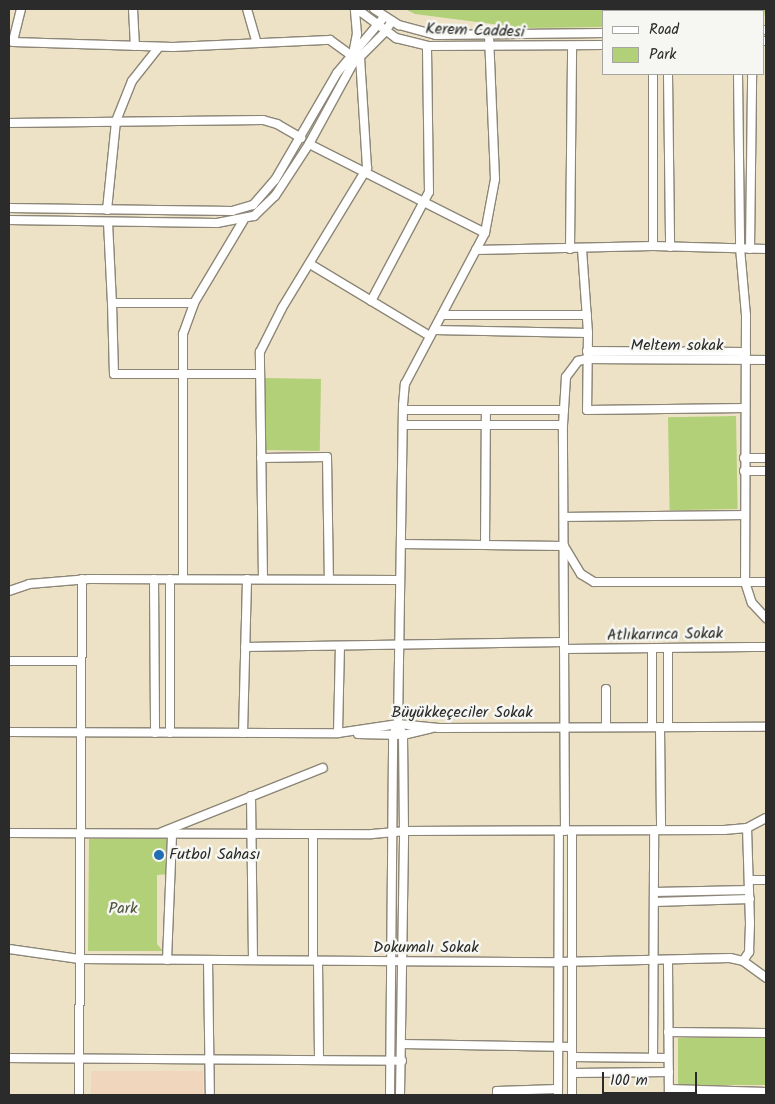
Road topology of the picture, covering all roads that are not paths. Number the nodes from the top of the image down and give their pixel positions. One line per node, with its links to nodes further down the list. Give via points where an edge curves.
1 (21, 9): 14 (street, via 13,42)
2 (133, 9): 14 (street)
3 (247, 9): 12 (street)
4 (356, 9): 8 (street, Kerem Caddesi); 19 (street)
5 (374, 9): 6 (street, Kerem Caddesi)
6 (384, 17): 7 (street, Kerem Caddesi); 8 (street)
7 (392, 21): 9 (street); 11 (street, Kerem Caddesi, via 427,33)
8 (377, 27): 9 (street, Kerem Caddesi); 19 (street)
9 (386, 32): 15 (street, Kerem Caddesi); 19 (street)
10 (602, 33): 11 (street, Kerem Caddesi)
11 (489, 36): 18 (street)
12 (257, 43): 17 (street); 19 (street, via 330,40)
13 (602, 45): 16 (street, Kerem Caddesi)
14 (135, 46): 17 (street)
15 (427, 46): 18 (street, Kerem Caddesi); 29 (street, via 428,192)
16 (572, 46): 18 (street, Kerem Caddesi); 43 (street)
17 (160, 47): 24 (street, via 132,81)
18 (489, 48): 35 (street, via 495,179)
19 (354, 55): 26 (street, via 337,73); 27 (street); 28 (street)
20 (653, 75): 36 (street)
21 (668, 75): 37 (street)
22 (738, 75): 38 (street)
23 (752, 75): 40 (street)
24 (116, 121): 25 (street); 26 (street, via 262,120 277,124); 31 (street)
25 (9, 123)
26 (300, 138): 31 (street, via 262,198 243,209)
27 (309, 144): 28 (street); 33 (street, via 265,208)
28 (364, 174): 29 (street); 44 (street)
29 (425, 204): 35 (street); 45 (street)
30 (9, 208): 31 (street)
31 (107, 210)
32 (9, 220): 34 (street)
33 (243, 221): 34 (street); 47 (street)
34 (108, 222): 46 (street)
35 (485, 233): 42 (street)
36 (653, 246): 37 (street); 39 (street)
37 (670, 246): 38 (street)
38 (740, 248): 40 (street); 53 (street)
39 (582, 249): 43 (street); 49 (street)
40 (750, 249): 41 (street)
41 (766, 249)
42 (476, 250): 43 (street); 48 (street)
43 (570, 250)
44 (310, 264): 45 (street); 58 (street, via 264,342)
45 (371, 301): 50 (street)
46 (112, 303): 47 (street); 57 (street, via 114,374)
47 (194, 304): 57 (street, via 183,334)
48 (442, 314): 49 (street); 50 (street)
49 (587, 316): 51 (street)
50 (432, 333): 51 (street); 60 (street, via 406,384)
51 (588, 333): 52 (street)
52 (588, 351): 53 (street, Meltem sokak); 54 (street)
53 (746, 352): 55 (street)
54 (587, 360): 55 (street, Meltem sokak); 59 (street, via 586,410); 62 (street, via 578,361 566,377)
55 (746, 360): 56 (street, Meltem sokak); 59 (street)
56 (766, 360)
57 (183, 373): 58 (street); 80 (street)
58 (259, 374): 66 (street)
59 (745, 408): 67 (street)
60 (403, 410): 61 (street); 64 (street)
61 (486, 410): 62 (street); 63 (street)
62 (564, 410): 65 (street)
63 (486, 424): 64 (street); 65 (street); 74 (street)
64 (403, 425): 73 (street)
65 (563, 425): 72 (street)
66 (261, 458): 78 (street, via 327,457); 82 (street)
67 (744, 458): 68 (street); 69 (street)
68 (766, 458)
69 (744, 470): 70 (street); 71 (street)
70 (766, 471)
71 (744, 515): 72 (street); 84 (street)
72 (564, 517): 75 (street)
73 (401, 544): 74 (street); 83 (street)
74 (485, 545): 75 (street)
75 (564, 546): 84 (street, via 581,574 594,582); 90 (street)
76 (82, 579): 77 (street); 86 (street, via 29,584); 96 (street)
77 (154, 579): 79 (street); 106 (street)
78 (329, 579): 82 (street); 83 (street)
79 (170, 580): 80 (street); 107 (street)
80 (183, 580): 81 (street)
81 (247, 580): 82 (street); 91 (street)
82 (263, 580)
83 (400, 580): 88 (street)
84 (744, 582): 85 (street); 87 (street, via 752,603)
85 (766, 582)
86 (9, 591)
87 (766, 618)
88 (399, 645): 89 (street, Atlıkarınca Sokak); 90 (street, Atlıkarınca Sokak); 98 (street)
89 (340, 646): 91 (street, Atlıkarınca Sokak); 109 (street)
90 (564, 646): 93 (street, Atlıkarınca Sokak); 102 (street)
91 (245, 647): 108 (street)
92 (766, 647): 94 (street, Atlıkarınca Sokak)
93 (652, 649): 94 (street, Atlıkarınca Sokak); 99 (street)
94 (668, 649): 99 (street)
95 (9, 661): 96 (street)
96 (81, 661): 105 (street)
97 (606, 689): 103 (street)
98 (398, 724): 101 (street, Büyükkeçeciler Sokak); 109 (street, Büyükkeçeciler Sokak); 110 (street); 111 (street)
99 (660, 727): 100 (street, Büyükkeçeciler Sokak); 103 (street, Büyükkeçeciler Sokak); 116 (street)
100 (766, 727)
101 (439, 728): 102 (street, Büyükkeçeciler Sokak); 111 (street)
102 (565, 728): 103 (street, Büyükkeçeciler Sokak); 118 (street)
103 (606, 728)
104 (9, 732): 105 (street, Büyükkeçeciler Sokak)
105 (80, 733): 106 (street, Büyükkeçeciler Sokak); 121 (street)
106 (155, 733): 107 (street, Büyükkeçeciler Sokak)
107 (170, 733): 108 (street, Büyükkeçeciler Sokak)
108 (243, 733): 109 (street, Büyükkeçeciler Sokak)
109 (338, 734): 110 (street)
110 (393, 735): 111 (street); 119 (street)
111 (403, 735): 117 (street)
112 (322, 768): 113 (street)
113 (251, 796): 122 (street); 124 (street)
114 (766, 818): 115 (street)
115 (747, 828): 116 (street); 126 (street)
116 (657, 830): 118 (street); 129 (street)
117 (404, 831): 118 (street); 119 (street); 139 (street)
118 (565, 831): 143 (street); 144 (street)
119 (394, 832): 125 (street); 138 (street)
120 (9, 833): 121 (street)
121 (79, 834): 122 (street); 133 (street)
122 (158, 834): 123 (street)
123 (172, 834): 124 (street); 134 (street)
124 (251, 834): 125 (street); 136 (street)
125 (314, 834): 137 (street)
126 (749, 880): 127 (street); 128 (street)
127 (766, 880)
128 (749, 890): 129 (street); 130 (street)
129 (654, 892): 131 (street)
130 (750, 899): 131 (street); 142 (street, via 749,952)
131 (654, 902): 140 (street)
132 (9, 948): 133 (street, Dokumalı Sokak)
133 (79, 959): 134 (street, Dokumalı Sokak); 154 (street)
134 (167, 960): 135 (street, Dokumalı Sokak)
135 (208, 960): 136 (street, Dokumalı Sokak); 156 (street)
136 (253, 960): 137 (street, Dokumalı Sokak)
137 (315, 961): 138 (street, Dokumalı Sokak); 157 (street)
138 (393, 961): 139 (street, Dokumalı Sokak); 158 (street)
139 (403, 961): 143 (street, Dokumalı Sokak); 148 (street)
140 (654, 961): 141 (street, Dokumalı Sokak); 144 (street, Dokumalı Sokak); 152 (street)
141 (668, 961): 142 (street, Dokumalı Sokak, via 730,958); 146 (street)
142 (743, 961): 145 (street)
143 (558, 962): 144 (street, Dokumalı Sokak); 149 (street)
144 (572, 962): 150 (street)
145 (766, 978)
146 (668, 1032): 147 (street); 155 (street)
147 (766, 1033)
148 (402, 1044): 149 (street); 159 (street)
149 (558, 1046): 150 (street); 162 (street)
150 (572, 1047): 151 (street)
151 (572, 1057): 152 (street); 161 (street)
152 (653, 1057): 155 (street)
153 (9, 1058): 154 (street)
154 (79, 1058): 156 (street); 165 (street)
155 (668, 1058): 160 (street)
156 (210, 1059): 157 (street); 166 (street)
157 (319, 1060): 158 (street)
158 (392, 1060): 159 (street); 167 (street)
159 (402, 1061): 168 (street)
160 (669, 1072): 161 (street); 163 (street)
161 (572, 1073): 170 (street)
162 (558, 1092): 169 (street, via 497,1091)
163 (669, 1092): 164 (street)
164 (766, 1092)
165 (79, 1095)
166 (210, 1095)
167 (390, 1095)
168 (400, 1095)
169 (498, 1095)
170 (572, 1095)

